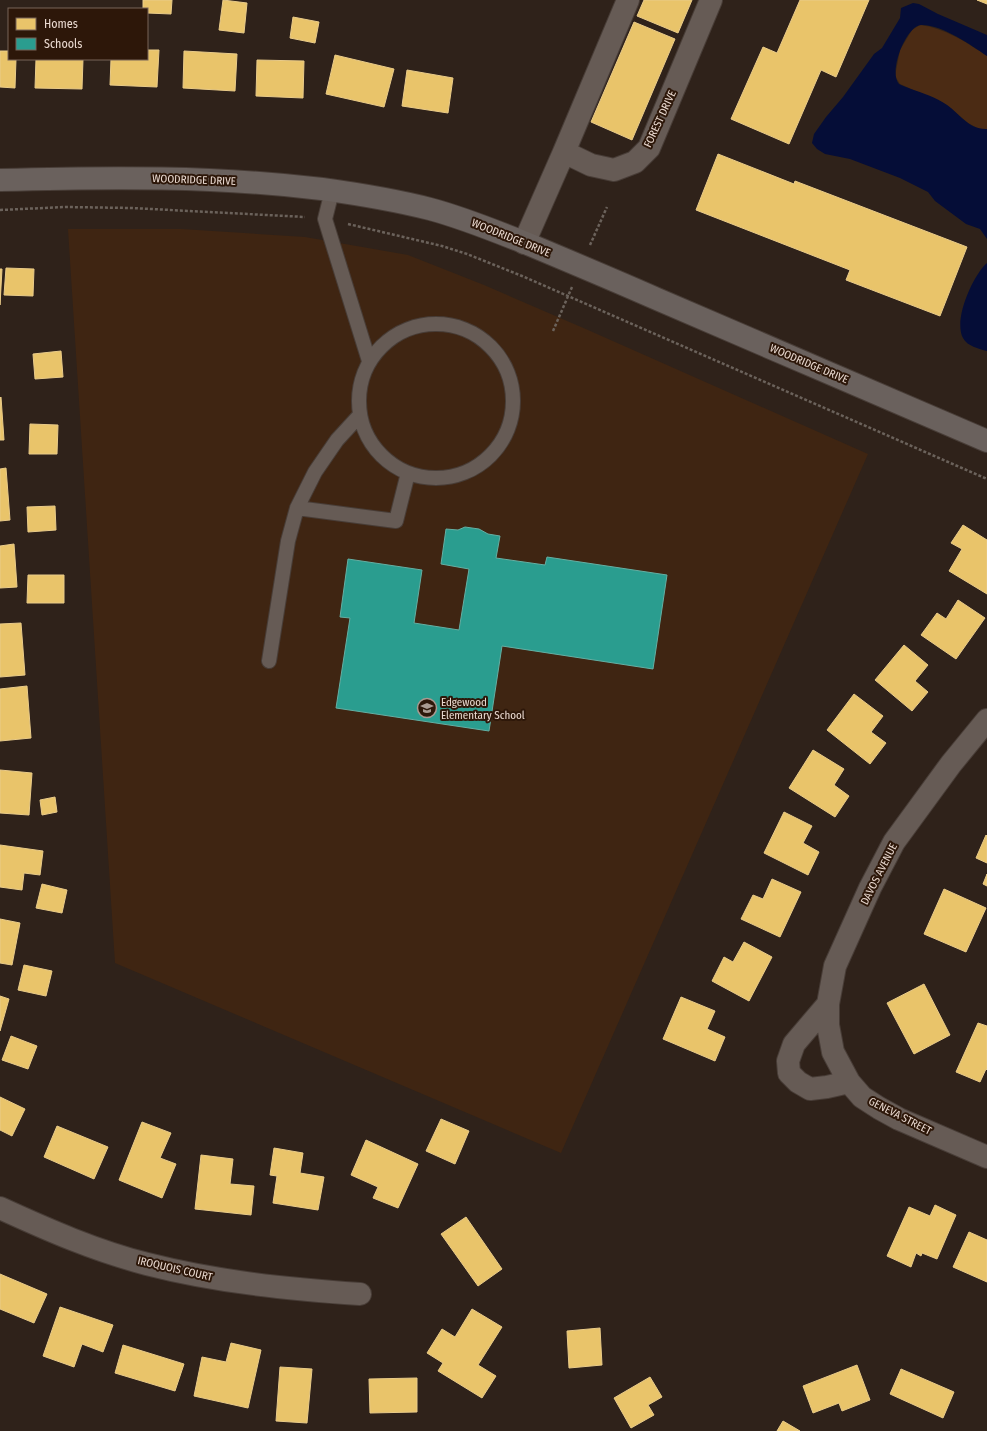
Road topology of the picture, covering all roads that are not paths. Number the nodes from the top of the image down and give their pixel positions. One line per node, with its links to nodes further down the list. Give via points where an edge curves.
1 (628, 0): 3 (street)
2 (711, 0): 3 (street, FOREST DRIVE, via 649,148 635,162 614,170 591,165)
3 (564, 152): 6 (street)
4 (0, 180): 5 (street, WOODRIDGE DRIVE, via 183,178 288,185)
5 (332, 191): 6 (street, WOODRIDGE DRIVE, via 429,209 476,223); 7 (lane, via 325,220)
6 (524, 243): 9 (street, WOODRIDGE DRIVE)
7 (368, 361): 8 (lane, via 359,388); 10 (lane, via 388,339 407,329 442,323 470,330 492,347 508,371 514,400 509,428 494,452 471,470 444,478 415,476)
8 (359, 416): 10 (lane, via 370,443 389,464); 11 (lane, via 337,440 315,472)
9 (987, 441)
10 (408, 473): 11 (lane, via 396,521)
11 (297, 508): 12 (lane, via 288,541)
12 (270, 661)
13 (987, 720): 14 (street, DAVOS AVENUE, via 894,842 835,966)
14 (828, 1004): 15 (street, DAVOS AVENUE, via 828,1025); 16 (street, via 794,1044 788,1061 790,1073 798,1082 810,1089)
15 (833, 1052): 16 (street, GENEVA STREET)
16 (849, 1082): 17 (street, GENEVA STREET, via 862,1097 899,1119)
17 (987, 1157)
18 (0, 1208): 19 (street, IROQUOIS COURT, via 57,1234 147,1264 250,1284)
19 (360, 1294)

